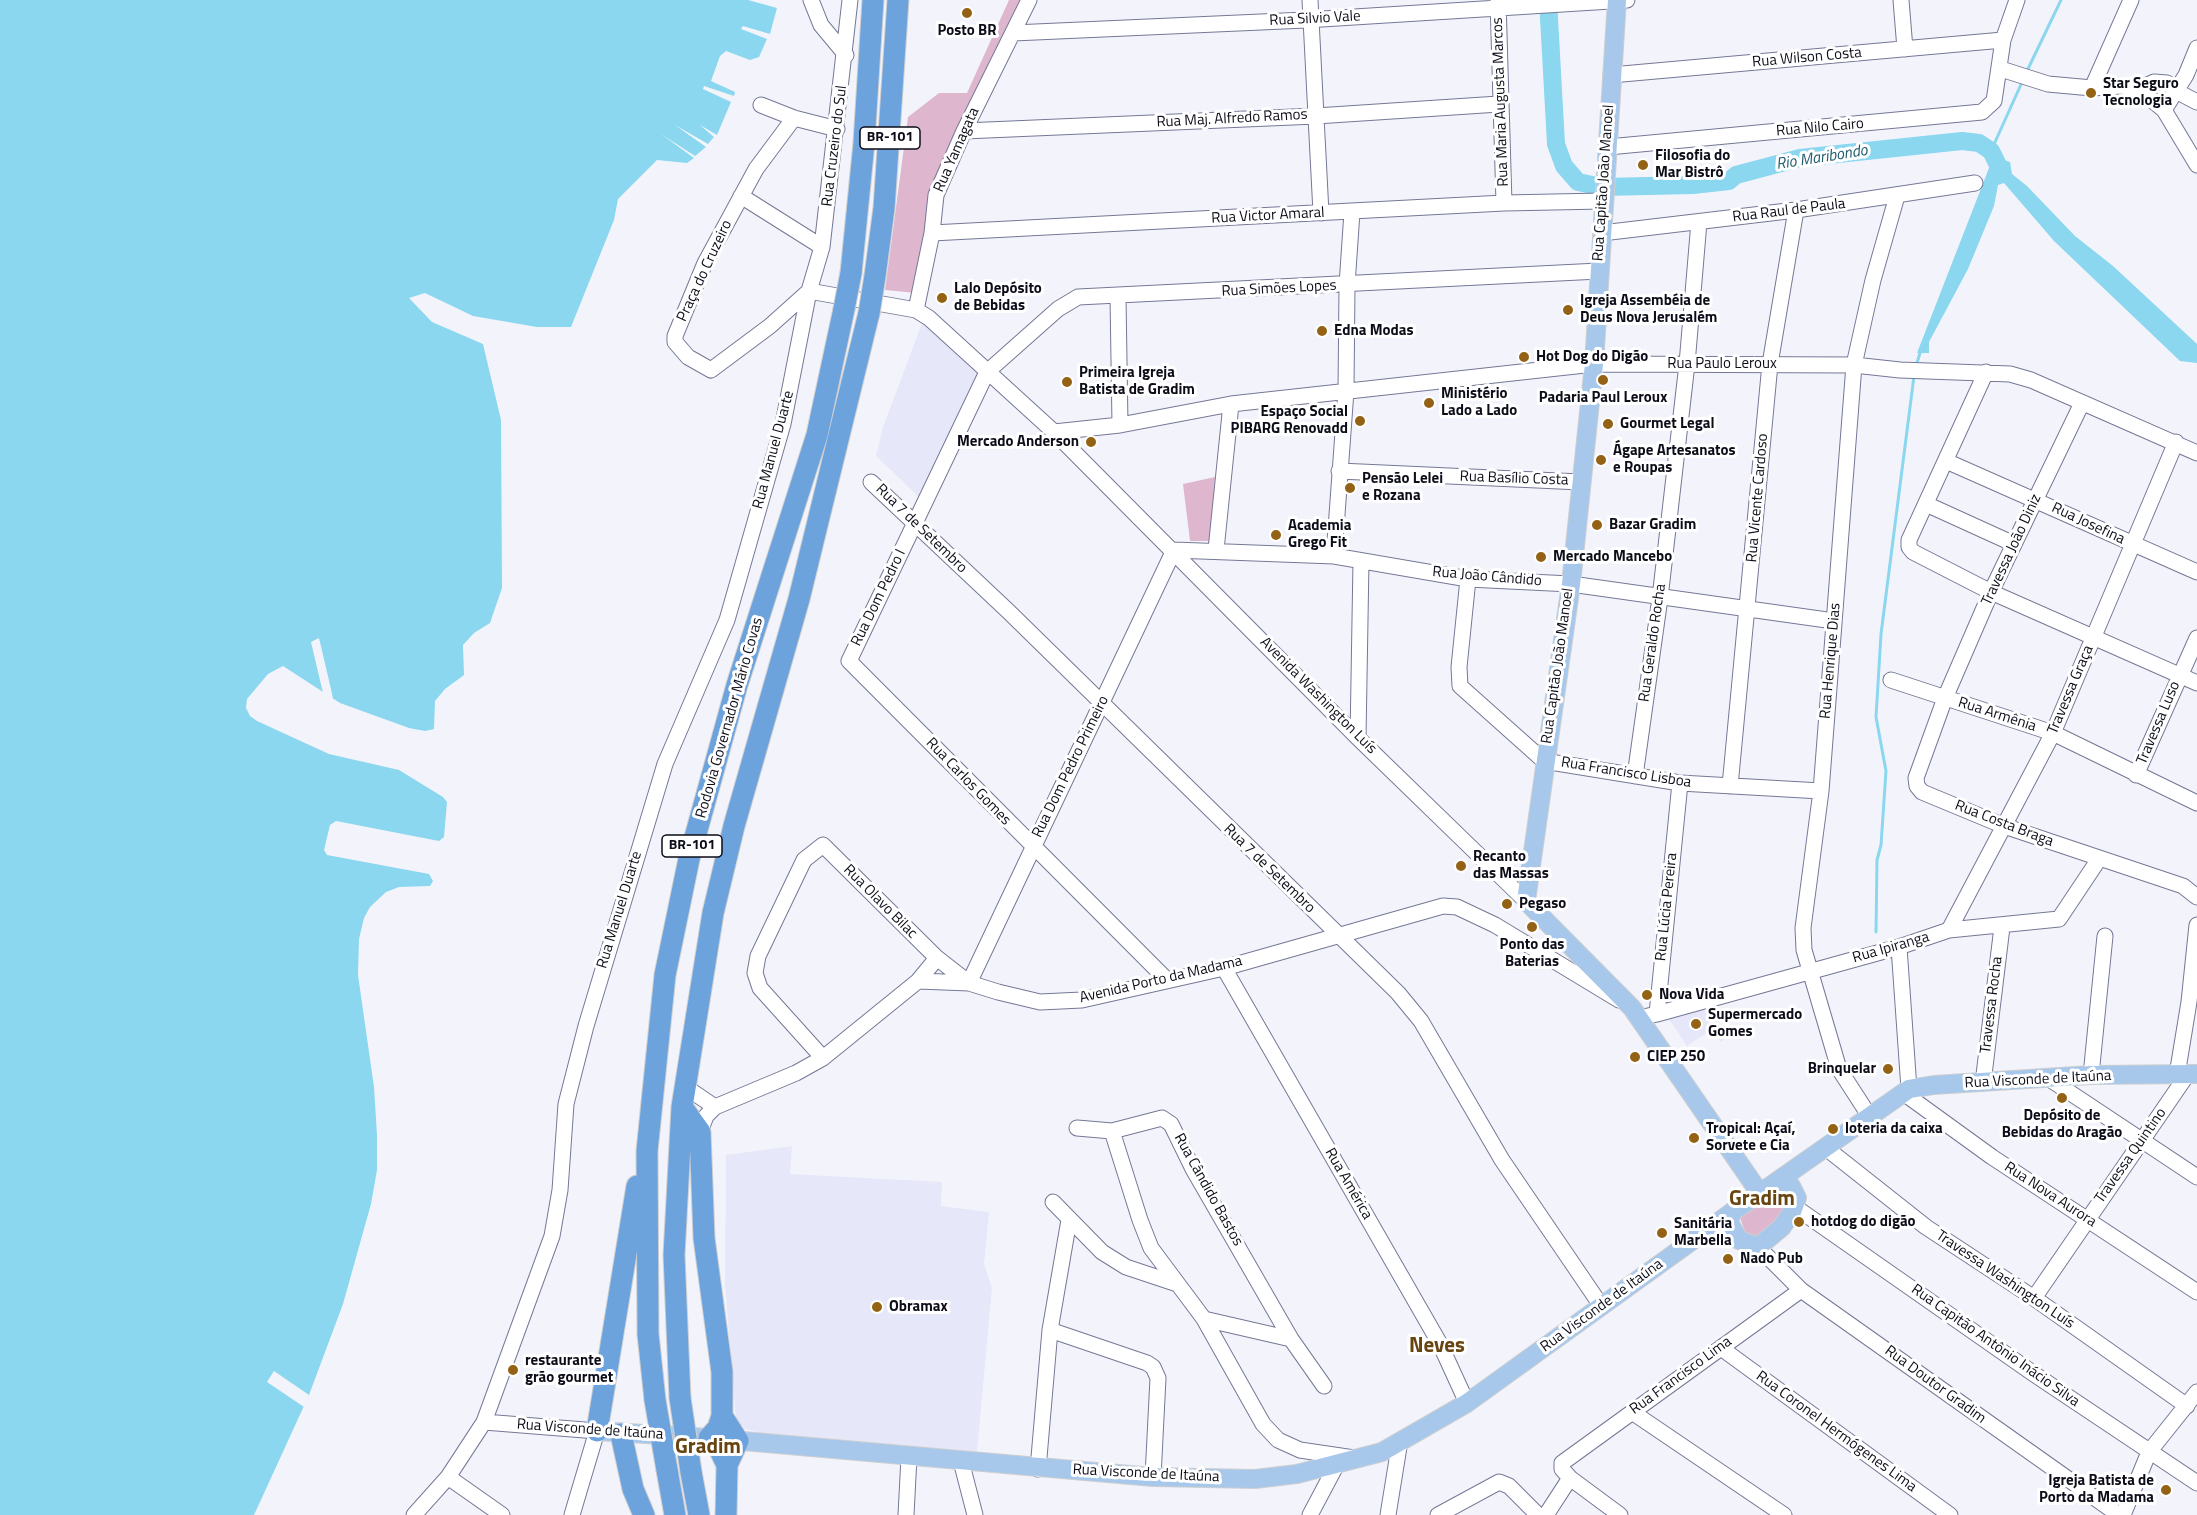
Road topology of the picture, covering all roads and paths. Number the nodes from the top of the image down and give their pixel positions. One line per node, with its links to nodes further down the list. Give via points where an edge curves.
1 (811, 0): 17 (street, via 821,25)
2 (850, 0): 17 (street, Rua Cruzeiro do Sul)
3 (873, 0): 133 (highway, Rodovia Governador Mário Covas / BR-101, bridge, via 864,143 844,309 817,435 737,686 689,859 665,975)
4 (898, 0): 123 (highway, BR-101, bridge, via 885,197 869,314 799,599 731,836 713,913)
5 (1029, 0): 13 (street, Rua Yamagata)
6 (1310, 0): 12 (street)
7 (1901, 0): 16 (street)
8 (2017, 0): 14 (street, Rua Nilo Cairo)
9 (2131, 0): 20 (street)
10 (1620, 1): 11 (street, Rua Silvio Vale); 19 (main road, Rua Capitão João Manoel)
11 (1498, 4): 12 (street, Rua Silvio Vale); 24 (street, Rua Maria Augusta Marcos)
12 (1311, 19): 13 (street, Rua Silvio Vale); 27 (street)
13 (1013, 33): 30 (street, Rua Yamagata)
14 (2003, 40): 16 (street, Rua Wilson Costa); 18 (street, Rua Nilo Cairo)
15 (2197, 48): 22 (street)
16 (1905, 49): 19 (street, Rua Wilson Costa)
17 (846, 55): 29 (street, Rua Cruzeiro do Sul)
18 (2001, 69): 20 (street, via 2024,77); 31 (street, Rua Nilo Cairo, via 1994,101 1982,112 1972,114)
19 (1611, 75): 31 (main road, Rua Capitão João Manoel)
20 (2091, 88): 21 (street)
21 (2139, 88): 22 (street, via 2154,82 2167,83); 26 (street)
22 (2176, 91): 23 (street); 26 (street)
23 (2197, 102)
24 (1499, 104): 27 (street, Rua Maj. Alfredo Ramos); 37 (street, Rua Maria Augusta Marcos)
25 (761, 105): 28 (street)
26 (2164, 110): 32 (street)
27 (1316, 116): 30 (street, Rua Maj. Alfredo Ramos); 40 (street)
28 (794, 118): 29 (street); 35 (street, Praça do Cruzeiro)
29 (837, 129): 44 (street, Rua Cruzeiro do Sul)
30 (964, 131): 42 (street, Rua Yamagata, via 936,195)
31 (1608, 147): 34 (main road, Rua Capitão João Manoel)
32 (2197, 165)
33 (1975, 183): 36 (street, Rua Raul de Paula)
34 (1605, 190): 37 (street, Rua Victor Amaral); 43 (main road, Rua Capitão João Manoel)
35 (741, 196): 44 (street); 47 (street, Praça do Cruzeiro, via 705,263 675,336 678,347 705,369 716,368)
36 (1897, 196): 38 (street, Rua Raul de Paula); 53 (street, Rua Henrique Dias)
37 (1504, 203): 39 (street, Rua Victor Amaral)
38 (1796, 210): 41 (street, Rua Raul de Paula); 52 (street, Rua Vicente Cardoso)
39 (1352, 212): 40 (street, Rua Victor Amaral); 46 (street)
40 (1321, 213): 42 (street, Rua Victor Amaral)
41 (1699, 222): 43 (street, Rua Raul de Paula); 51 (street, Rua Geraldo Rocha)
42 (932, 233): 49 (street, Rua Yamagata)
43 (1602, 233): 45 (main road, Rua Capitão João Manoel)
44 (822, 247): 47 (street, Rua Cruzeiro do Sul)
45 (1599, 271): 46 (street, Rua Simões Lopes); 50 (main road, Rua Capitão João Manoel)
46 (1347, 285): 48 (street, Rua Simões Lopes); 56 (street)
47 (809, 291): 49 (street, Avenida Washington Luís); 161 (street, Rua Manuel Duarte, via 783,424 727,620 665,764 585,1026 566,1104 560,1191 552,1236)
48 (1118, 297): 54 (street, Rua Simões Lopes, via 1089,296 1069,301); 59 (street)
49 (916, 310): 54 (street, Avenida Washington Luís)
50 (1594, 364): 51 (street, Rua Paulo Leroux); 56 (street, Rua Paulo Leroux); 66 (main road, Rua Capitão João Manoel)
51 (1687, 364): 52 (street, Rua Paulo Leroux); 80 (street, Rua Geraldo Rocha)
52 (1770, 364): 53 (street, Rua Paulo Leroux); 81 (street, Rua Vicente Cardoso)
53 (1854, 365): 55 (street, Rua Paulo Leroux); 82 (street, Rua Henrique Dias)
54 (987, 372): 60 (street, Avenida Washington Luís); 69 (street, Rua Dom Pedro I)
55 (1986, 372): 57 (street, Rua Paulo Leroux, via 2031,380); 63 (street)
56 (1346, 391): 58 (street, Rua Paulo Leroux); 64 (street)
57 (2082, 403): 61 (street, Rua Paulo Leroux); 67 (street, Travessa João Diniz)
58 (1231, 404): 59 (street, Rua Paulo Leroux); 73 (street)
59 (1120, 425): 60 (street, Rua Paulo Leroux)
60 (1054, 432): 72 (street, Avenida Washington Luís)
61 (2176, 442): 62 (street, Rua Paulo Leroux); 71 (street, Travessa Graça)
62 (2197, 453)
63 (1947, 460): 67 (street, Rua Josefina); 68 (street)
64 (1339, 471): 66 (street, Rua Basílio Costa); 74 (street)
65 (871, 482): 69 (street, Rua 7 de Setembro)
66 (1581, 482): 78 (main road, Rua Capitão João Manoel)
67 (2035, 499): 70 (street, Travessa João Diniz); 71 (street, Rua Josefina)
68 (1926, 504): 70 (street); 79 (street, via 1909,547)
69 (914, 524): 85 (street, Rua Dom Pedro I); 90 (street, Rua 7 de Setembro)
70 (2014, 544): 79 (street, Travessa João Diniz)
71 (2134, 545): 76 (street, Rua Josefina); 83 (street, Travessa Graça)
72 (1174, 550): 73 (street, Rua João Cândido); 90 (street, Rua Dom Pedro Primeiro); 92 (street, Avenida Washington Luís)
73 (1216, 550): 74 (street, Rua João Cândido)
74 (1334, 556): 75 (street, Rua João Cândido)
75 (1361, 561): 77 (street, Rua João Cândido); 92 (street)
76 (2197, 572)
77 (1468, 579): 78 (street, Rua João Cândido); 93 (street, Rua Francisco Lisboa, via 1460,686)
78 (1571, 584): 80 (street, Rua João Cândido); 93 (main road, Rua Capitão João Manoel)
79 (1991, 592): 83 (street); 89 (street, Travessa João Diniz)
80 (1660, 598): 81 (street, Rua João Cândido); 94 (street, Rua Geraldo Rocha)
81 (1748, 608): 82 (street, Rua João Cândido); 97 (street, Rua Vicente Cardoso)
82 (1834, 621): 98 (street, Rua Henrique Dias)
83 (2094, 636): 86 (street); 91 (street, Travessa Graça)
84 (2197, 638): 86 (street, Travessa Luso)
85 (849, 661): 101 (street, Rua Carlos Gomes)
86 (2179, 675): 88 (street); 95 (street, Travessa Luso)
87 (1891, 680): 89 (street, Rua Armênia)
88 (2197, 683)
89 (1945, 698): 91 (street, Rua Armênia); 100 (street, Rua Costa Braga, via 1916,778 1917,786 1922,792)
90 (1102, 705): 101 (street, Rua Dom Pedro Primeiro); 108 (street, Rua 7 de Setembro)
91 (2053, 733): 95 (street, Rua Armênia); 100 (street, Travessa Graça)
92 (1358, 738): 104 (street, Avenida Washington Luís)
93 (1545, 760): 94 (street, Rua Francisco Lisboa); 104 (main road, Rua Capitão João Manoel)
94 (1635, 776): 96 (street, Rua Francisco Lisboa)
95 (2136, 776): 99 (street, Rua Armênia)
96 (1680, 783): 97 (street, Rua Francisco Lisboa); 117 (street, Rua Lúcia Pereira)
97 (1730, 786): 98 (street, Rua Francisco Lisboa)
98 (1821, 791): 113 (street, Rua Henrique Dias, via 1803,928 1804,950)
99 (2197, 802)
100 (2004, 826): 102 (street, Rua Costa Braga); 107 (street, Travessa Graça)
101 (1032, 848): 114 (street, Rua Carlos Gomes); 116 (street, Rua Dom Pedro Primeiro)
102 (2099, 859): 103 (street, Rua Costa Braga, via 2183,886); 106 (street, Rua Ipiranga, via 2059,919)
103 (2197, 897)
104 (1526, 901): 117 (main road, Avenida Washington Luís)
105 (2197, 925): 120 (street)
106 (2002, 927): 107 (street, Rua Ipiranga); 122 (street, Travessa Rocha)
107 (1949, 930): 110 (street, Rua Ipiranga)
108 (1337, 936): 112 (street, Avenida Porto da Madama); 117 (street, Avenida Porto da Madama, via 1443,906 1457,907 1495,925); 150 (street, Rua 7 de Setembro, via 1398,993 1421,1021 1502,1160)
109 (2105, 936): 119 (street)
110 (1899, 947): 113 (street, Rua Ipiranga); 124 (street)
111 (938, 958): 115 (street); 116 (street, Avenida Porto da Madama); 118 (street, Rua Olavo Bilac, via 823,845 804,860 758,956 755,973 760,988)
112 (1224, 968): 114 (street, Avenida Porto da Madama); 157 (street, Rua América, via 1440,1344)
113 (1811, 970): 117 (street, Rua Ipiranga); 127 (street, Rua Henrique Dias, via 1839,1069)
114 (1166, 979): 116 (street, Avenida Porto da Madama, via 1082,1000 1040,1002)
115 (918, 981): 116 (street); 118 (street)
116 (969, 983)
117 (1642, 1013): 137 (main road, Avenida Washington Luís)
118 (823, 1058): 126 (street)
119 (2091, 1075): 120 (main road, Rua Visconde de Itaúna); 121 (main road, Rua Visconde de Itaúna)
120 (2187, 1075): 131 (street, Travessa Quintino)
121 (2048, 1078): 122 (main road, Rua Visconde de Itaúna); 131 (street)
122 (1983, 1083): 124 (main road, Rua Visconde de Itaúna)
123 (684, 1086): 125 (highway, BR-101); 126 (street)
124 (1907, 1091): 127 (main road, Rua Visconde de Itaúna); 141 (street, Rua Nova Aurora, via 1992,1157)
125 (682, 1107): 130 (highway); 183 (highway, BR-101, bridge, via 674,1255 680,1398)
126 (715, 1107): 130 (street, via 706,1116)
127 (1870, 1117): 132 (main road, Rua Visconde de Itaúna)
128 (1077, 1128): 129 (street)
129 (1112, 1131): 146 (street, via 1151,1248); 153 (street, Rua Cândido Bastos, via 1167,1120)
130 (700, 1132): 160 (highway, via 704,1238 722,1372)
131 (2140, 1142): 135 (street); 141 (street, Travessa Quintino)
132 (1826, 1148): 134 (main road, Rua Visconde de Itaúna); 149 (street, Travessa Washington Luís, via 1926,1227)
133 (647, 1151): 162 (highway, via 636,1189); 182 (highway, Rodovia Governador Mário Covas / BR-101, bridge, via 648,1334)
134 (1796, 1169): 136 (main road, Rua Visconde de Itaúna); 139 (main road, via 1800,1185)
135 (2197, 1177)
136 (1776, 1182): 137 (main road, Rua Visconde de Itaúna); 139 (main road, via 1791,1186)
137 (1759, 1192): 140 (main road, Rua Visconde de Itaúna)
138 (1053, 1202): 142 (street)
139 (1796, 1202): 145 (main road, via 1782,1227); 167 (street, Rua Capitão Antônio Inácio Silva)
140 (1731, 1212): 143 (main road, Rua Visconde de Itaúna); 144 (main road, via 1731,1230)
141 (2087, 1219): 148 (street, Rua Nova Aurora); 149 (street, Travessa Quintino)
142 (1069, 1220): 146 (street, via 1102,1252 1126,1267); 152 (street)
143 (1695, 1237): 144 (main road, via 1725,1236); 150 (main road, Rua Visconde de Itaúna)
144 (1739, 1240): 145 (main road)
145 (1758, 1247): 147 (street, Rua Doutor Gradim)
146 (1177, 1284): 151 (street)
147 (1801, 1290): 154 (street, Rua Francisco Lima); 195 (street, Rua Doutor Gradim)
148 (2197, 1292)
149 (2034, 1298): 158 (street, Travessa Washington Luís)
150 (1602, 1307): 157 (main road, Rua Visconde de Itaúna)
151 (1204, 1319): 153 (street); 169 (street, via 1263,1424 1278,1440 1300,1450)
152 (1050, 1330): 173 (street); 175 (street, via 1153,1368 1158,1378)
153 (1291, 1339): 155 (street, Rua Cândido Bastos)
154 (1721, 1348): 159 (street, Rua Francisco Lima); 194 (street, Rua Coronel Hermógenes Lima)
155 (1324, 1386)
156 (2197, 1392): 158 (street)
157 (1467, 1403): 166 (main road, Rua Visconde de Itaúna)
158 (2187, 1406): 167 (street)
159 (1632, 1412): 176 (street, Rua Francisco Lima, via 1562,1463); 193 (street)
160 (722, 1416): 164 (highway); 165 (highway)
161 (484, 1422): 162 (street, Rua Visconde de Itaúna); 174 (street, Rua Manuel Duarte)
162 (597, 1431): 163 (main road, Rua Visconde de Itaúna); 180 (street)
163 (621, 1434): 164 (main road, Rua Visconde de Itaúna); 181 (highway, via 633,1489)
164 (709, 1438): 165 (main road, Rua Visconde de Itaúna); 172 (highway)
165 (738, 1441): 168 (main road, Rua Visconde de Itaúna); 172 (highway)
166 (1400, 1441): 169 (main road, Rua Visconde de Itaúna); 188 (street)
167 (2149, 1452): 177 (street, Rua Capitão Antônio Inácio Silva); 195 (street)
168 (909, 1457): 170 (main road, Rua Visconde de Itaúna); 185 (street)
169 (1360, 1459): 171 (main road, Rua Visconde de Itaúna)
170 (961, 1461): 173 (main road, Rua Visconde de Itaúna); 186 (street)
171 (1337, 1464): 175 (main road, Rua Visconde de Itaúna, via 1255,1479); 187 (street)
172 (727, 1465): 184 (highway)
173 (1038, 1468): 175 (main road, Rua Visconde de Itaúna)
174 (448, 1477): 178 (street, Rua Manuel Duarte); 179 (street)
175 (1153, 1477)
176 (1570, 1478): 191 (street); 192 (street)
177 (2197, 1483)
178 (414, 1515)
179 (502, 1515)
180 (572, 1515)
181 (644, 1515)
182 (675, 1515)
183 (699, 1515)
184 (726, 1515)
185 (906, 1515)
186 (975, 1515)
187 (1310, 1515)
188 (1388, 1515)
189 (1438, 1515): 190 (street, via 1499,1482 1509,1486)
190 (1538, 1515)
191 (1546, 1515)
192 (1620, 1515)
193 (1784, 1515)
194 (1950, 1515)
195 (2121, 1515)

